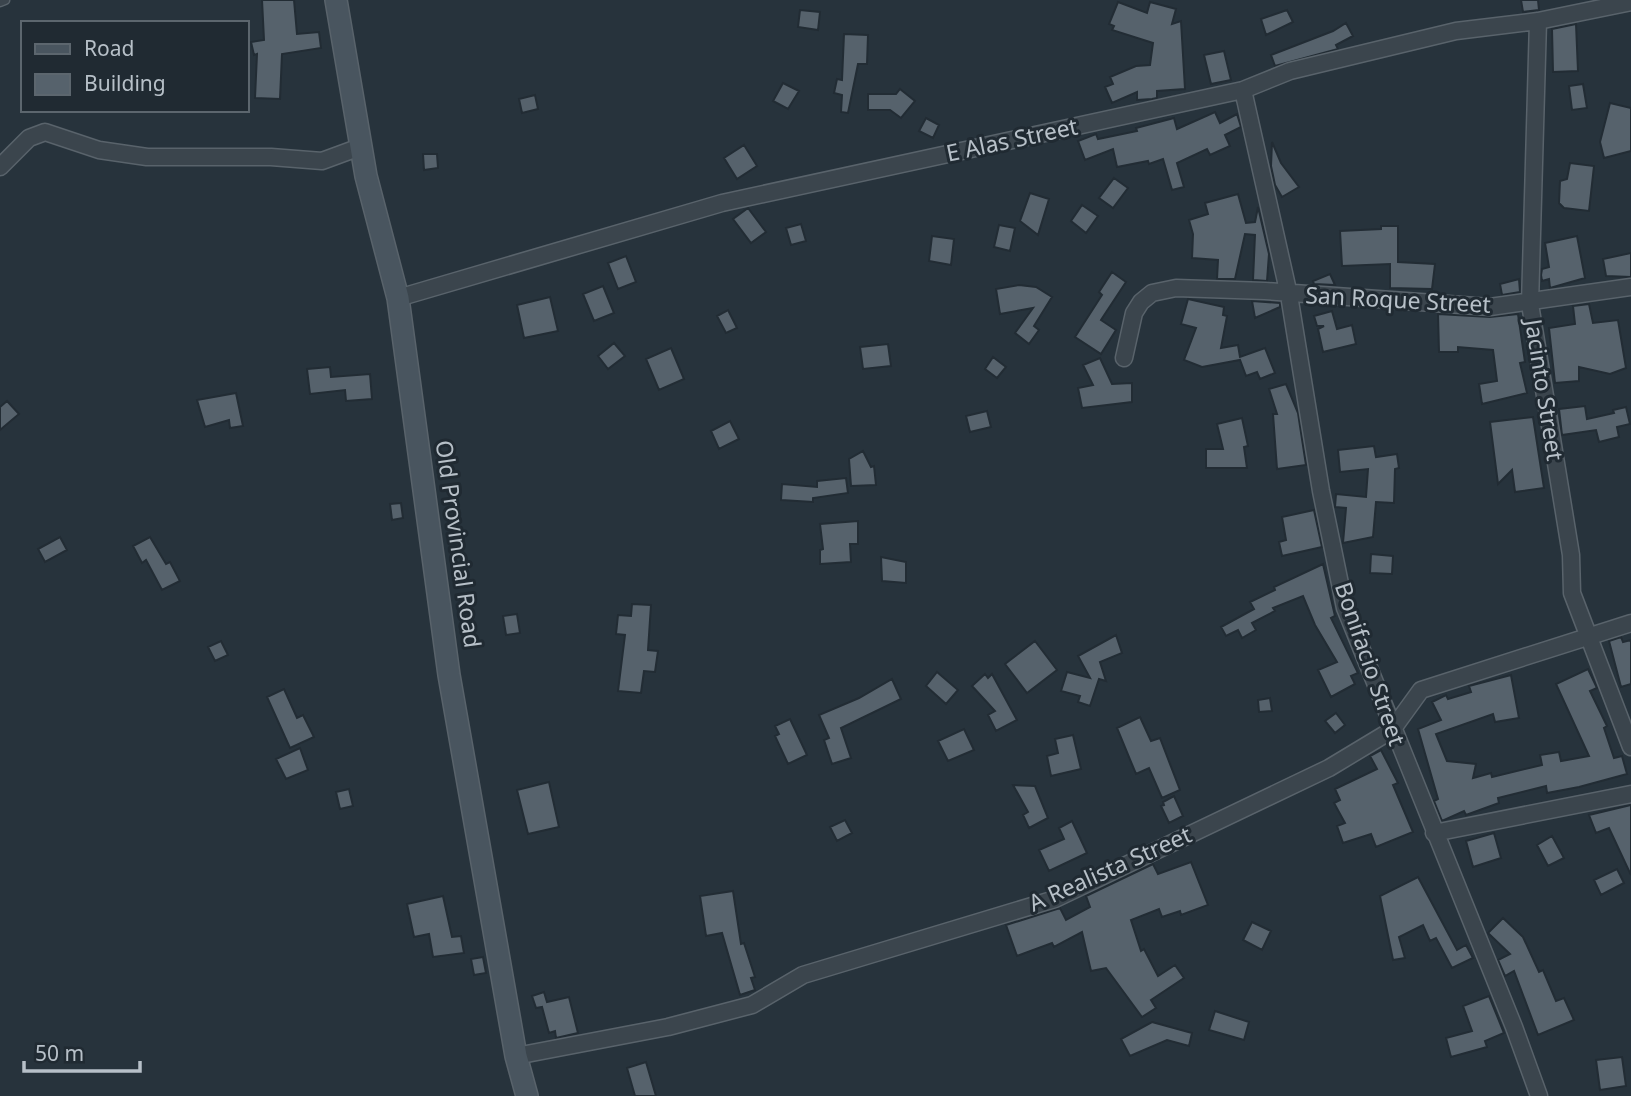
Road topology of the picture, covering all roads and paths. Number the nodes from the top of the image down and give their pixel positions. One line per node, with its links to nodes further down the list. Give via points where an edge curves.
1 (336, 0): 5 (main road, Old Provincial Road)
2 (1631, 2): 3 (street, E Alas Street)
3 (1538, 21): 4 (street, E Alas Street, via 1456,31 1290,71); 10 (street, Jacinto Street)
4 (1243, 90): 8 (street, Bonifacio Street); 9 (street, E Alas Street, via 722,203)
5 (360, 147): 6 (street, via 322,161 147,157 99,150 46,132 29,138); 9 (main road, Old Provincial Road)
6 (0, 167)
7 (1631, 287): 10 (street, San Roque Street)
8 (1290, 295): 10 (street, San Roque Street, via 1490,307); 11 (street, San Roque Street, via 1265,290 1152,293 1134,313); 14 (street, Bonifacio Street, via 1345,608)
9 (398, 299): 18 (main road, Old Provincial Road, via 449,674)
10 (1530, 303): 13 (street, Jacinto Street, via 1571,555 1572,593)
11 (1124, 358)
12 (1631, 623): 13 (street, A Realista Street)
13 (1590, 634): 14 (street, A Realista Street, via 1421,690); 15 (street, Jacinto Street)
14 (1392, 730): 17 (street, Bonifacio Street); 18 (street, A Realista Street, via 1329,768 1055,899 803,975 752,1005 668,1027)
15 (1631, 747)
16 (1631, 794): 17 (street)
17 (1434, 833): 20 (street, Bonifacio Street)
18 (516, 1056): 19 (main road, Old Provincial Road)
19 (527, 1096)
20 (1539, 1096)

